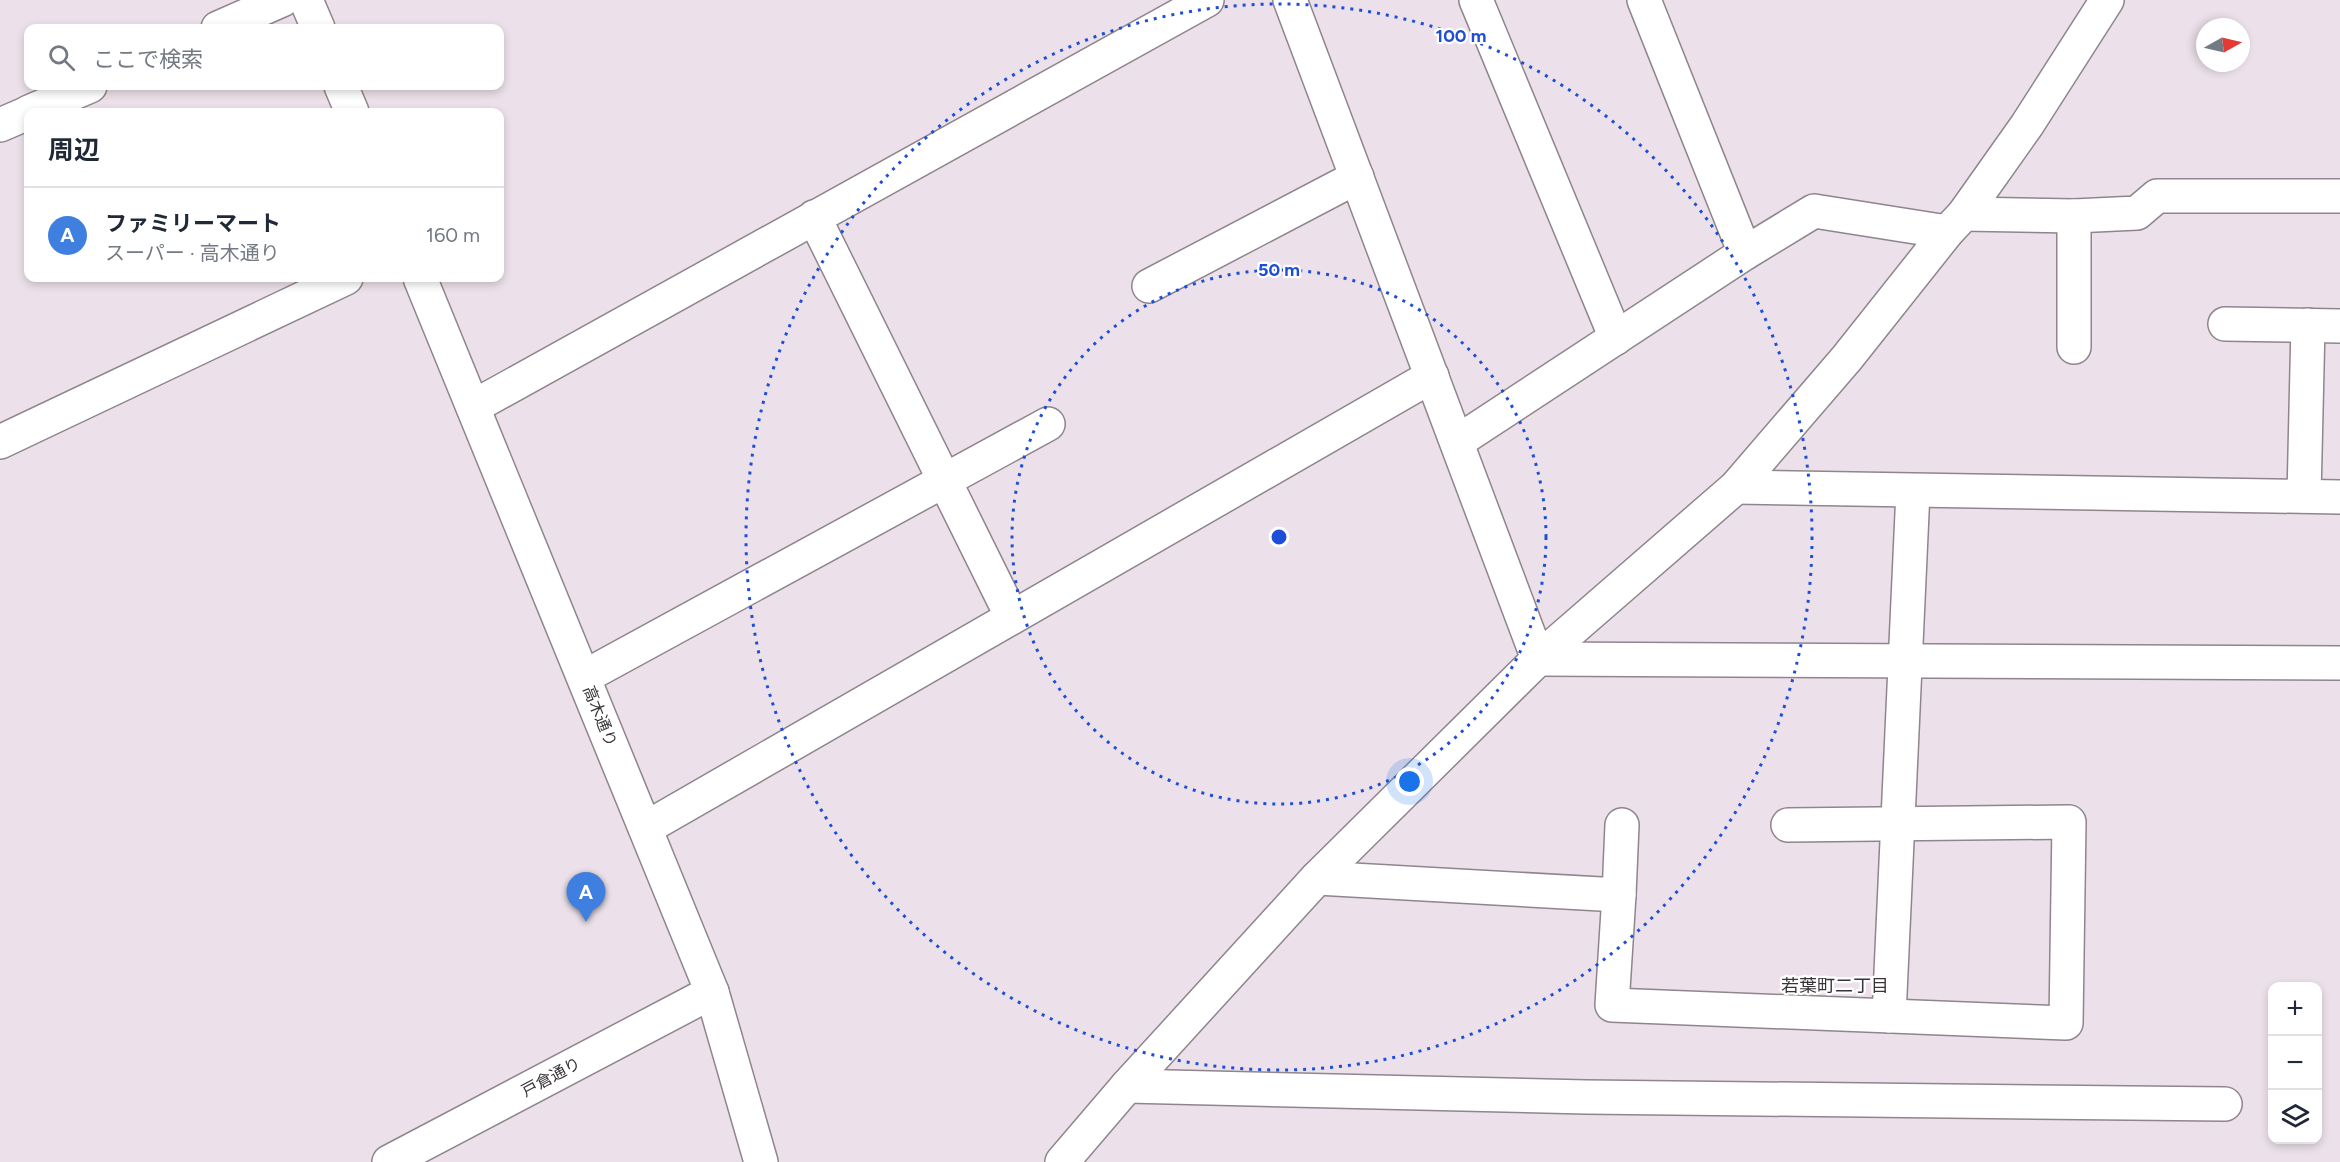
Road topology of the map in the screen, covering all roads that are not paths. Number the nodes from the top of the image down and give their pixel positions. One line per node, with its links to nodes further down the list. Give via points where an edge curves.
1 (282, 0): 8 (street)
2 (306, 0): 9 (street)
3 (1207, 0): 19 (street)
4 (1290, 0): 16 (street)
5 (1476, 0): 27 (street)
6 (1644, 0): 21 (street)
7 (2107, 0): 20 (street, via 2027,125)
8 (227, 24)
9 (316, 24)
10 (81, 90): 12 (street)
11 (343, 90): 13 (street)
12 (40, 108)
13 (350, 108)
14 (24, 115): 15 (street)
15 (0, 125)
16 (1357, 177): 24 (street); 29 (street)
17 (2340, 196): 18 (street, via 2157,196 2137,213)
18 (2074, 216): 20 (street); 28 (street)
19 (814, 217): 30 (street); 34 (street)
20 (1955, 223): 21 (street, via 1814,211); 35 (street, via 1847,358)
21 (1746, 253): 27 (street)
22 (338, 282): 32 (street)
23 (422, 282): 30 (street, 高木通り)
24 (1149, 286)
25 (2225, 324): 26 (street)
26 (2324, 325): 37 (street)
27 (1616, 339): 33 (street)
28 (2074, 347)
29 (1432, 376): 33 (street); 39 (street)
30 (473, 406): 43 (street, 高木通り)
31 (1048, 424): 34 (street)
32 (0, 442)
33 (1457, 442): 40 (street)
34 (945, 481): 39 (street); 43 (street)
35 (1736, 487): 36 (street); 40 (street)
36 (1913, 491): 37 (street); 41 (street)
37 (2304, 496): 38 (street)
38 (2340, 497)
39 (1012, 617): 47 (street)
40 (1538, 659): 41 (street); 48 (street)
41 (1905, 659): 42 (street); 44 (street)
42 (2340, 663)
43 (584, 677): 47 (street, 高木通り)
44 (1898, 824): 46 (street); 51 (street); 51 (street, via 2069,822 2066,1023)
45 (1622, 825): 49 (street)
46 (1788, 825)
47 (646, 828): 50 (street, 高木通り)
48 (1317, 879): 49 (street); 52 (street)
49 (1619, 895): 51 (street, via 1612,1005)
50 (712, 992): 54 (street, 戸倉通り); 55 (street, 高木通り)
51 (1889, 1016)
52 (1127, 1086): 53 (street, via 1575,1097); 56 (street)
53 (2225, 1104)
54 (390, 1162)
55 (760, 1162)
56 (1062, 1162)

